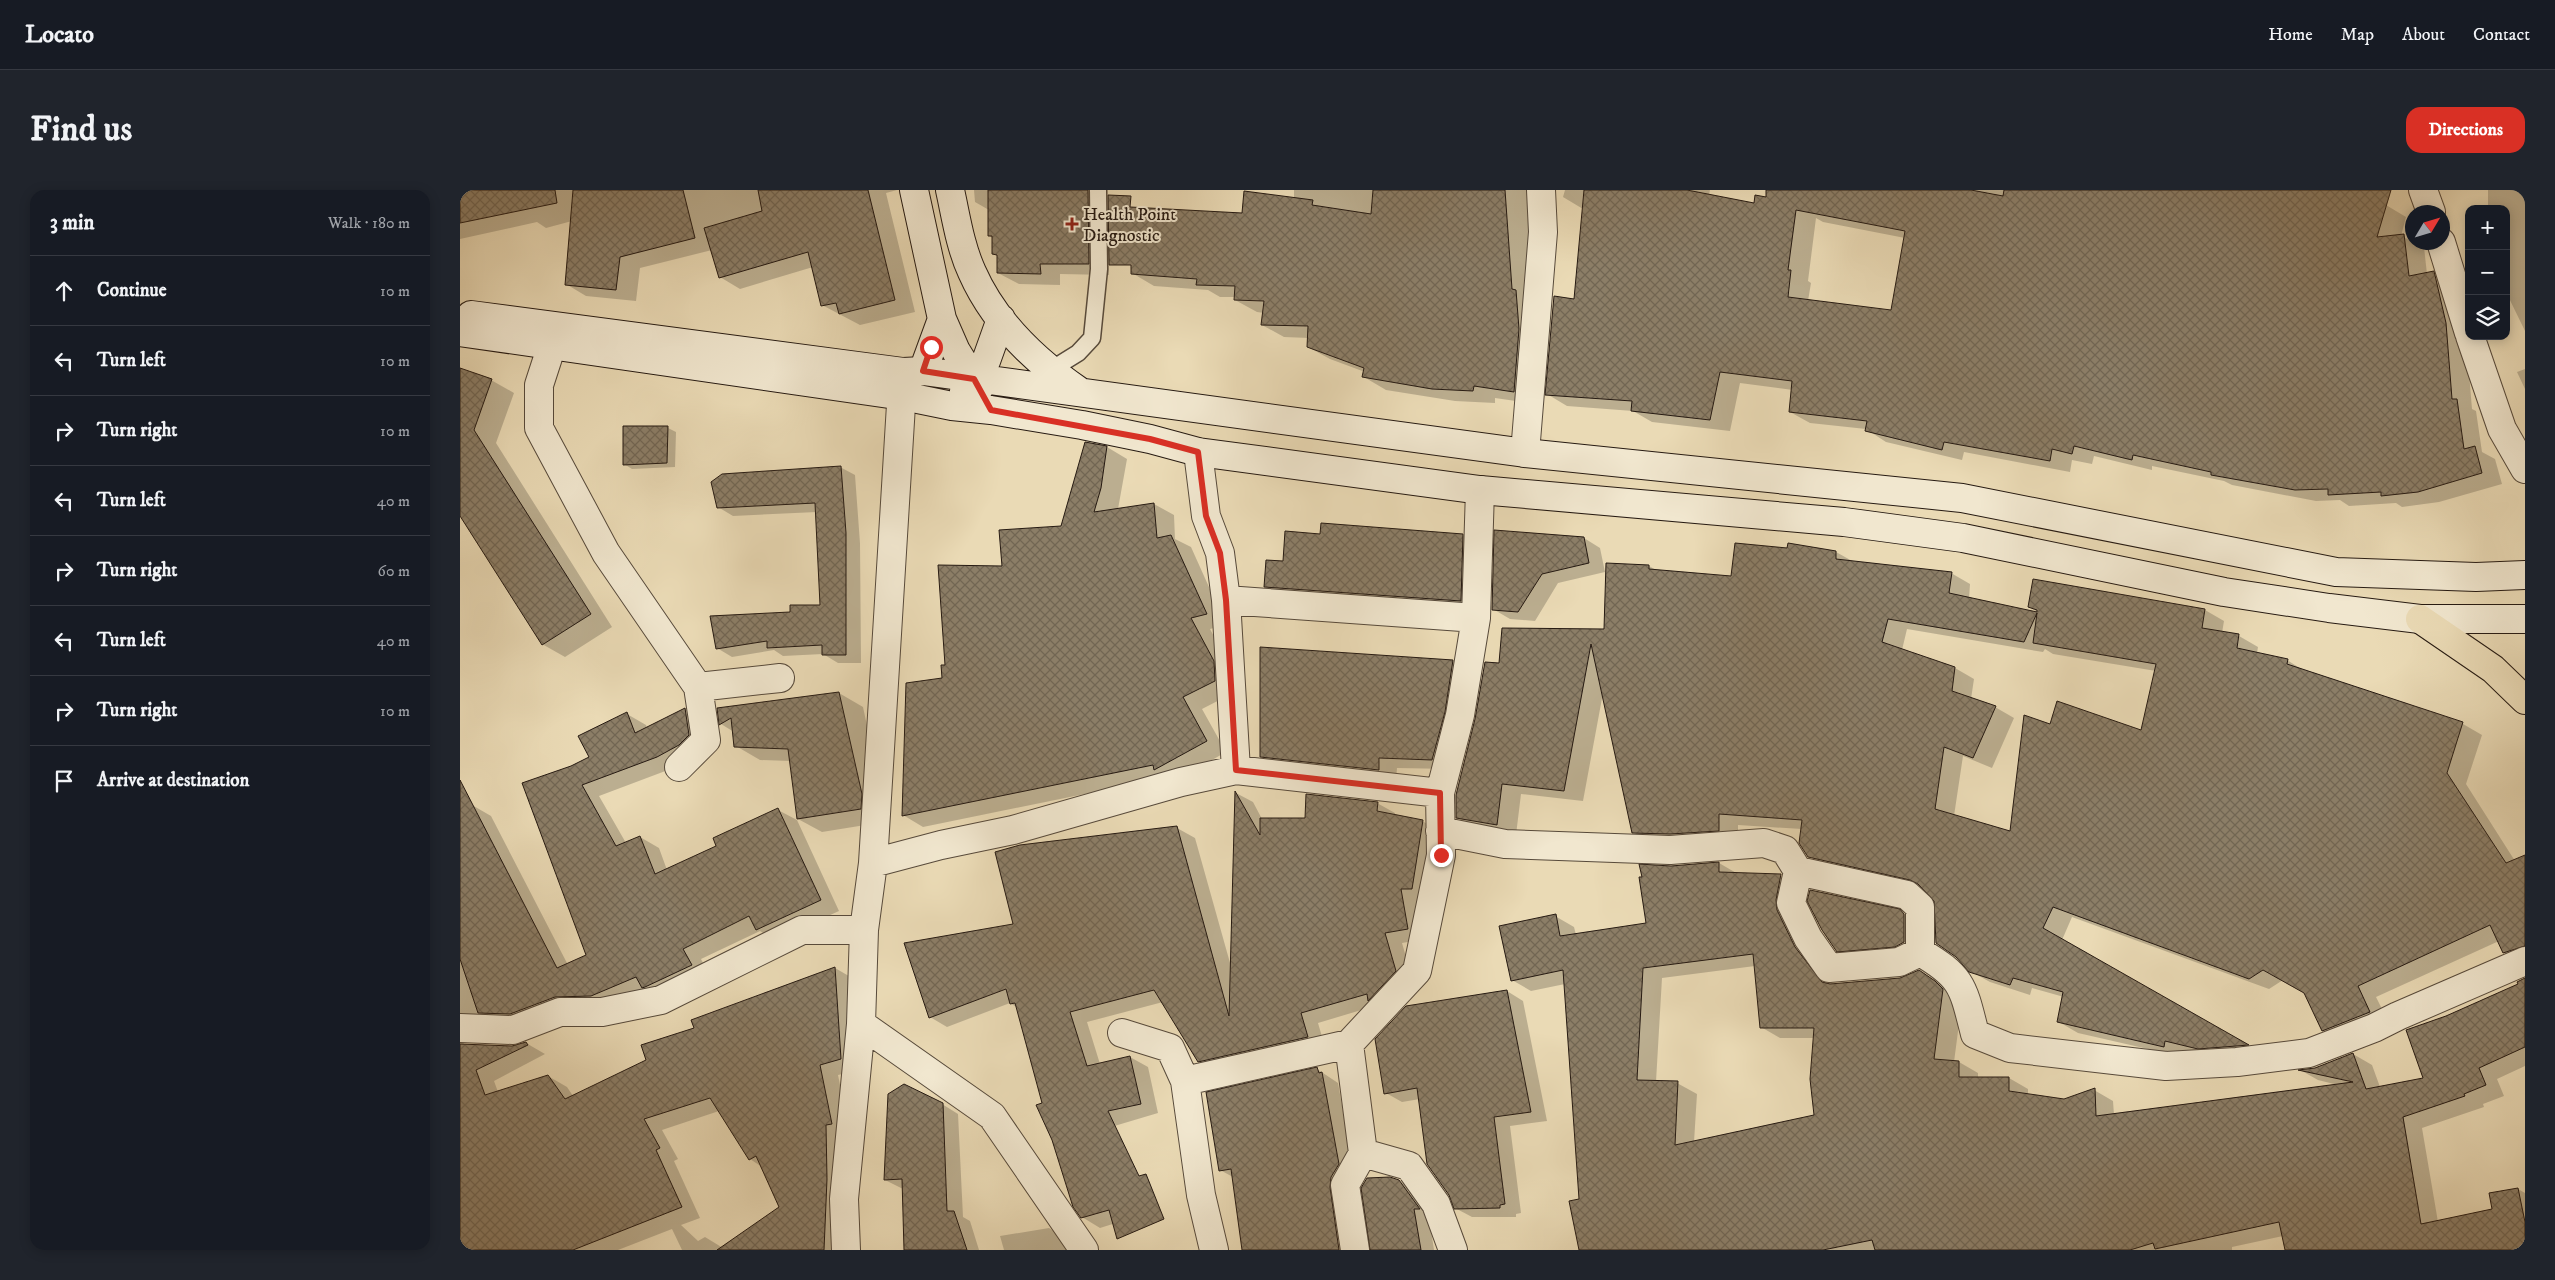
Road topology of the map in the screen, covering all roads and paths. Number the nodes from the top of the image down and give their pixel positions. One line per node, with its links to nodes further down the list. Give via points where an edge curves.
1 (914, 190): 10 (street)
2 (950, 190): 11 (street, via 960,238 972,272)
3 (1098, 190): 15 (lane, via 1099,269 1092,338 1078,353)
4 (1541, 190): 22 (street, via 1543,232)
5 (2423, 190): 6 (street)
6 (2428, 205)
7 (2443, 250): 9 (street)
8 (460, 313): 17 (street)
9 (2465, 319)
10 (942, 320): 16 (street, via 956,352); 17 (street)
11 (1001, 320): 15 (street); 16 (street, via 986,361)
12 (460, 332): 14 (street)
13 (2471, 340): 23 (street, via 2502,429)
14 (552, 345): 17 (street); 31 (street, via 538,385 539,428 606,553)
15 (1049, 371): 18 (street)
16 (974, 379): 17 (street); 18 (street); 19 (street); 20 (street)
17 (910, 380): 19 (street); 37 (street)
18 (1084, 395): 22 (street)
19 (952, 406): 20 (street)
20 (991, 410): 21 (street, via 1150,439)
21 (1198, 452): 24 (street); 26 (street, via 1206,516 1220,553)
22 (1525, 453): 25 (street, via 1962,498 2336,572 2476,577)
23 (2525, 468)
24 (1480, 490): 27 (street); 28 (street, via 1844,522 1963,538 2224,592)
25 (2525, 575)
26 (1226, 600): 27 (street); 34 (street)
27 (1476, 618): 35 (street, via 1460,715)
28 (2420, 619): 29 (street); 32 (main road, via 2493,669)
29 (2525, 619)
30 (780, 678): 31 (street)
31 (698, 687): 33 (street, via 706,740)
32 (2525, 700)
33 (679, 767)
34 (1236, 770): 35 (street); 37 (street, via 1181,782 1013,830)
35 (1440, 793): 36 (street)
36 (1440, 831): 38 (street, via 1505,844 1670,850 1764,843 1785,850); 45 (street, via 1441,855 1417,971)
37 (873, 863): 39 (street)
38 (1798, 871): 40 (street, via 1907,895 1920,908); 40 (street, via 1791,903 1808,938 1829,968 1899,962)
39 (864, 930): 42 (street); 43 (street, via 802,930 661,1000 602,1012 560,1012 513,1030)
40 (1920, 952): 41 (street, via 1946,967 1964,990 1976,1034 2010,1048 2166,1066 2308,1053 2374,1028)
41 (2525, 961)
42 (861, 1024): 48 (street, via 844,1199); 49 (street, via 992,1116)
43 (460, 1028)
44 (1122, 1033): 46 (street, via 1170,1048)
45 (1349, 1044): 46 (street); 47 (street)
46 (1185, 1081): 50 (street, via 1201,1194)
47 (1363, 1153): 51 (street, via 1345,1186); 52 (street, via 1409,1166 1436,1204)
48 (846, 1250)
49 (1084, 1250)
50 (1214, 1250)
51 (1355, 1250)
52 (1453, 1250)

